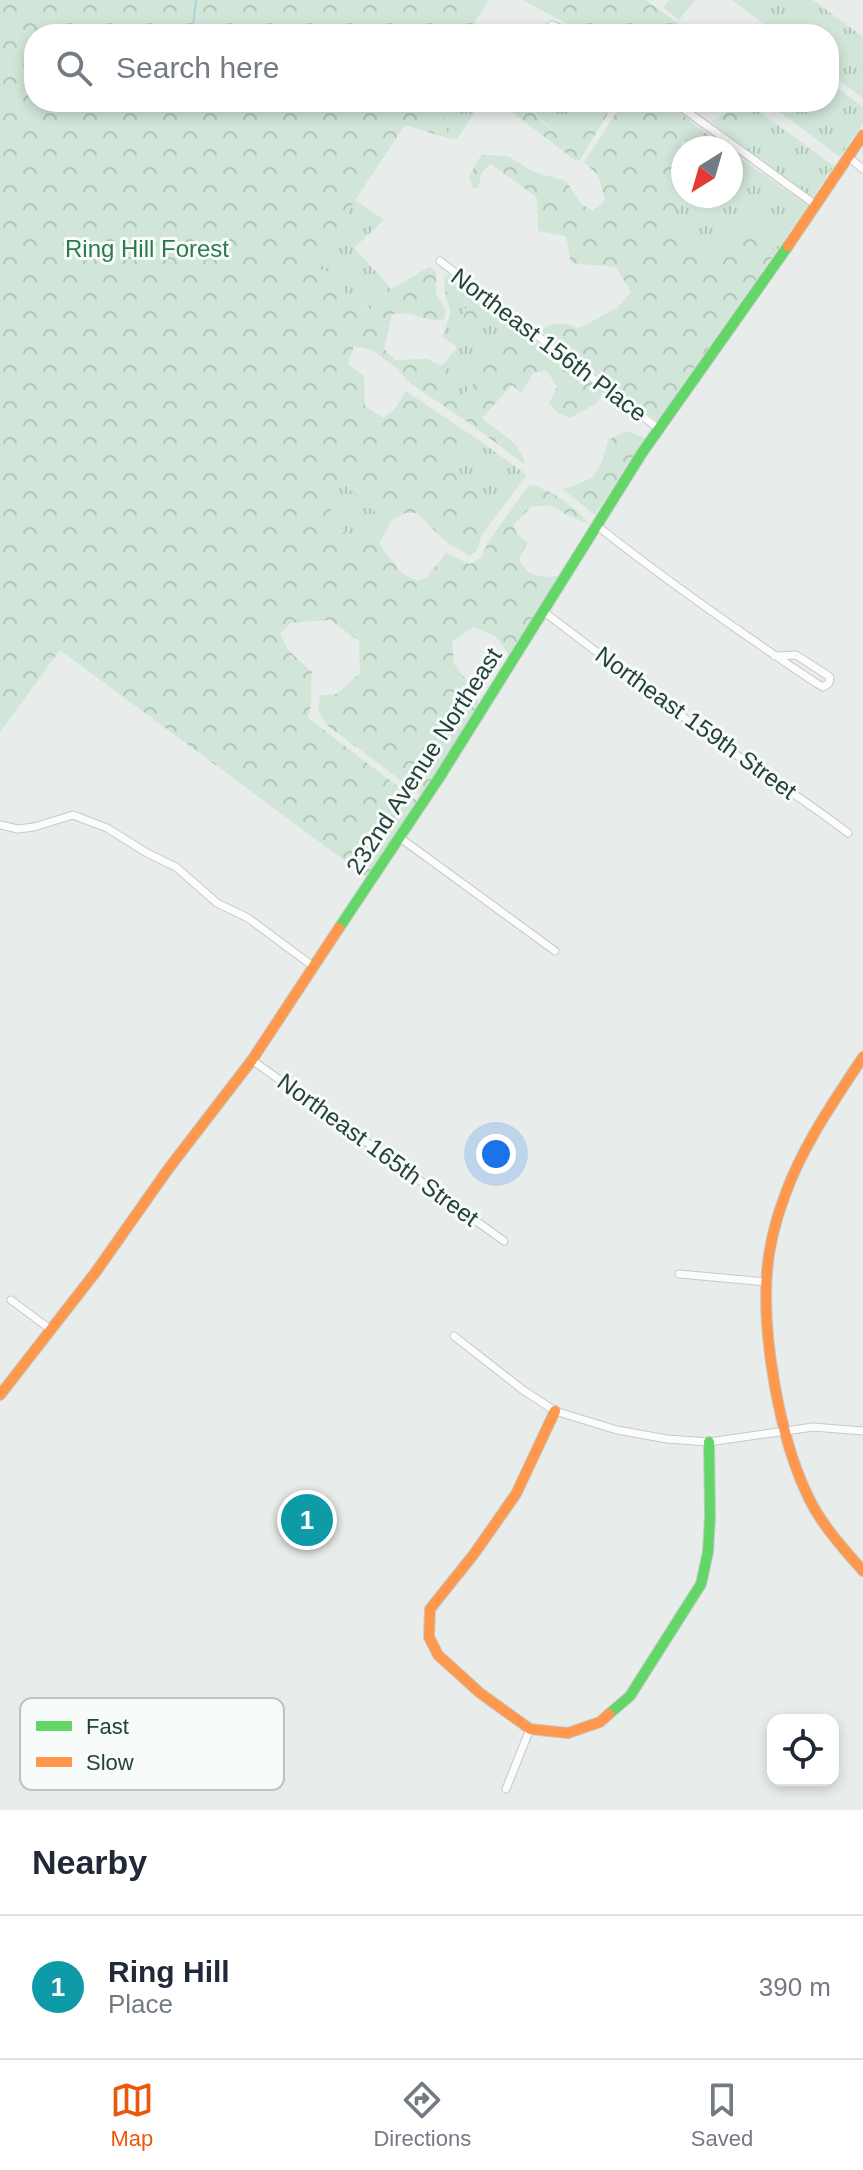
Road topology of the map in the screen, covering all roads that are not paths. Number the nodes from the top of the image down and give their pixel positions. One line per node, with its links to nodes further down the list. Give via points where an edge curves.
1 (688, 112): 5 (street)
2 (863, 135): 3 (street, 232nd Avenue Northeast)
3 (848, 157): 4 (street); 5 (street, 232nd Avenue Northeast)
4 (863, 169)
5 (816, 205): 7 (street, 232nd Avenue Northeast)
6 (440, 261): 7 (street, Northeast 156th Place)
7 (659, 429): 8 (street, 232nd Avenue Northeast)
8 (596, 525): 9 (street, 232nd Avenue Northeast); 10 (street)
9 (544, 612): 12 (street, Northeast 159th Street); 13 (street, 232nd Avenue Northeast)
10 (775, 656): 10 (street, via 823,687 829,683 830,677 796,655)
11 (0, 825): 15 (street, via 34,827 73,815 107,828 176,867 217,903 248,918)
12 (848, 833)
13 (399, 837): 14 (street); 15 (street, 232nd Avenue Northeast, via 378,859)
14 (555, 951)
15 (314, 967): 17 (street, 232nd Avenue Northeast)
16 (863, 1057): 20 (street, via 786,1192)
17 (252, 1060): 18 (street, Northeast 165th Street); 22 (street, 232nd Avenue Northeast)
18 (504, 1241)
19 (679, 1274): 20 (street)
20 (766, 1282): 27 (street)
21 (11, 1300): 22 (street)
22 (50, 1329): 24 (street, 232nd Avenue Northeast)
23 (454, 1336): 25 (street)
24 (0, 1395)
25 (555, 1411): 28 (street, via 617,1430); 30 (street, via 516,1494 430,1609 429,1637 438,1655)
26 (863, 1431): 27 (street, via 822,1427)
27 (786, 1432): 28 (street); 29 (street, via 817,1514)
28 (709, 1442): 30 (street, via 710,1529 701,1584 630,1696 600,1722 568,1733)
29 (863, 1571)
30 (530, 1729): 31 (street)
31 (506, 1789)

